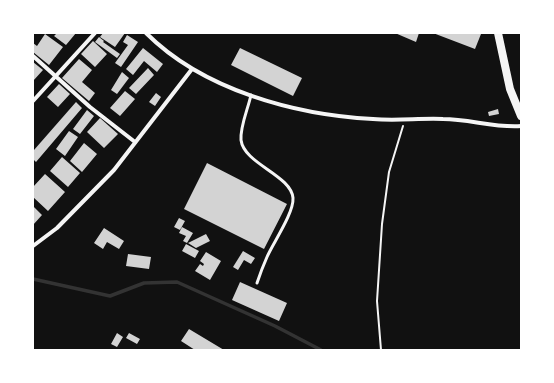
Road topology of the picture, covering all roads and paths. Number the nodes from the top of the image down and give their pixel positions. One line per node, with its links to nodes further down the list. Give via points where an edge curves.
1 (95, 33): 6 (street)
2 (146, 33): 5 (street)
3 (498, 33): 9 (main road, via 510,89)
4 (33, 56): 6 (street)
5 (192, 69): 7 (street); 12 (street)
6 (56, 76): 8 (street); 12 (street)
7 (251, 95): 10 (street, via 265,101 316,113 374,120); 14 (lane, via 241,141 265,169 284,182 291,190 293,200 288,217 267,256)
8 (33, 102)
9 (521, 116)
10 (406, 120): 11 (street, via 444,118 492,126); 15 (path, via 389,172 382,224 376,301)
11 (521, 126)
12 (135, 142): 13 (street, via 114,170 58,228)
13 (33, 246)
14 (257, 283)
15 (381, 350)

